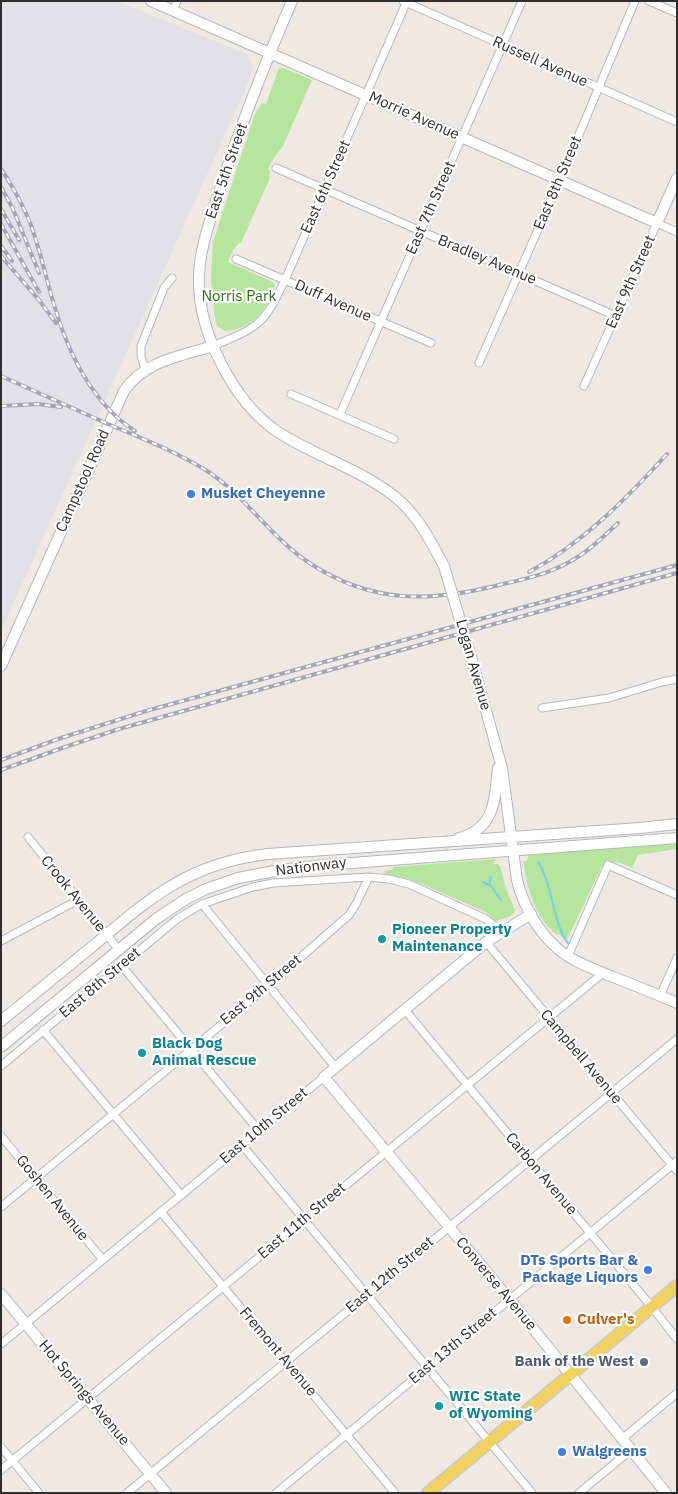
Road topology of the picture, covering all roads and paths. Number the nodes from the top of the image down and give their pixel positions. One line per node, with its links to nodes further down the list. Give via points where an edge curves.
1 (151, 1): 7 (main road, Morrie Avenue)
2 (292, 1): 10 (main road, East 5th Street)
3 (522, 1): 9 (street, East 7th Street)
4 (635, 1): 11 (street, East 8th Street)
5 (649, 1): 8 (street)
6 (405, 2): 9 (street, Russell Avenue); 12 (street, East 6th Street)
7 (175, 6): 10 (main road, Morrie Avenue)
8 (677, 14)
9 (503, 45): 11 (street, Russell Avenue); 14 (street, East 7th Street)
10 (269, 53): 12 (main road, Morrie Avenue); 29 (main road, East 5th Street, via 231,155 202,251 200,294)
11 (599, 88): 13 (street, Russell Avenue); 17 (street, East 8th Street)
12 (367, 96): 14 (main road, Morrie Avenue); 18 (street, East 6th Street)
13 (677, 122)
14 (462, 137): 17 (main road, Morrie Avenue); 20 (street, East 7th Street)
15 (276, 168): 18 (street, Bradley Avenue)
16 (677, 178): 19 (main road, East 9th Street)
17 (560, 180): 19 (main road, Morrie Avenue); 23 (street, East 8th Street)
18 (325, 188): 20 (street, Bradley Avenue); 25 (street, East 6th Street)
19 (657, 223): 21 (street, Morrie Avenue); 26 (street, East 9th Street)
20 (421, 231): 23 (street, Bradley Avenue); 27 (street, East 7th Street)
21 (677, 232)
22 (236, 259): 25 (street, Duff Avenue)
23 (518, 274): 26 (street, Bradley Avenue); 30 (street, East 8th Street)
24 (172, 278): 31 (street, via 164,288 141,346)
25 (285, 280): 27 (street, Duff Avenue); 29 (street, East 6th Street, via 264,317 242,333)
26 (616, 316): 32 (street, East 9th Street)
27 (381, 322): 28 (street, Duff Avenue); 34 (street, East 7th Street)
28 (431, 344)
29 (214, 346): 31 (main road, Campstool Road); 39 (main road, Logan Avenue, bridge, via 238,390 263,419 293,441 395,497 421,525 444,566)
30 (479, 363)
31 (145, 369): 36 (main road, Campstool Road, via 134,377 121,395)
32 (584, 386)
33 (291, 394): 34 (street)
34 (340, 414): 35 (street)
35 (394, 439)
36 (1, 666)
37 (677, 679): 38 (street, via 595,701)
38 (542, 708)
39 (500, 757): 42 (main road, Logan Avenue); 44 (main road, via 494,807 488,820 467,835)
40 (677, 824): 42 (main road, Nationway)
41 (28, 837): 48 (street, Crook Avenue)
42 (511, 838): 44 (main road, Nationway); 45 (main road, Logan Avenue)
43 (677, 838): 45 (main road, Nationway)
44 (436, 843): 52 (main road, Nationway, via 263,854 216,864 165,889)
45 (512, 850): 50 (main road, Logan Avenue, via 518,885); 55 (main road, Nationway, via 326,865 238,878 186,900 156,919)
46 (369, 877): 49 (street, via 273,883); 51 (street, via 408,884 486,919); 60 (street, East 9th Street, via 349,915)
47 (677, 895): 56 (street, via 608,865)
48 (78, 900): 52 (street, Crook Avenue); 53 (street)
49 (202, 904): 58 (street, East 8th Street, via 177,919); 60 (street)
50 (531, 914): 51 (main road, East 10th Street); 56 (main road, Logan Avenue, via 545,935)
51 (502, 932): 54 (main road, East 10th Street)
52 (106, 935): 55 (street, Crook Avenue); 65 (main road, Nationway)
53 (1, 941)
54 (486, 942): 63 (main road, East 10th Street); 64 (street, Campbell Avenue)
55 (119, 950): 68 (main road, Nationway)
56 (568, 956): 59 (main road, Logan Avenue)
57 (677, 958): 61 (street)
58 (121, 965): 66 (street, East 8th Street); 69 (street)
59 (603, 972): 61 (main road, Logan Avenue); 64 (street, East 11th Street)
60 (268, 986): 69 (street, East 9th Street); 71 (street)
61 (660, 996): 62 (main road, Logan Avenue)
62 (677, 1003)
63 (405, 1010): 71 (main road, East 10th Street); 73 (street, Carbon Avenue)
64 (549, 1017): 73 (street, East 11th Street); 74 (street, Campbell Avenue)
65 (1, 1021)
66 (43, 1030): 70 (street, East 8th Street); 75 (street)
67 (677, 1039): 74 (street, East 12th Street)
68 (1, 1048)
69 (191, 1049): 75 (street, East 9th Street); 76 (street)
70 (1, 1066)
71 (335, 1068): 72 (main road, East 10th Street)
72 (324, 1077): 76 (street, East 10th Street); 79 (main road, Converse Avenue)
73 (467, 1085): 79 (street, East 11th Street); 80 (street, Carbon Avenue)
74 (612, 1093): 80 (street, East 12th Street); 81 (street, Campbell Avenue)
75 (113, 1114): 82 (street, East 9th Street); 83 (street)
76 (259, 1131): 78 (street, East 10th Street)
77 (1, 1136): 82 (street, Goshen Avenue)
78 (242, 1145): 83 (street, East 10th Street); 86 (street)
79 (386, 1152): 86 (street, East 11th Street); 87 (main road, Converse Avenue)
80 (530, 1160): 87 (street, East 12th Street); 88 (street, Carbon Avenue)
81 (675, 1166): 88 (street, East 13th Street)
82 (36, 1178): 84 (street, East 9th Street); 89 (street, Goshen Avenue)
83 (181, 1195): 85 (street, East 10th Street)
84 (1, 1207)
85 (161, 1212): 89 (street, East 10th Street); 90 (street, Fremont Avenue)
86 (304, 1220): 90 (street, East 11th Street); 93 (street)
87 (449, 1227): 93 (street, East 12th Street); 94 (main road, Converse Avenue)
88 (590, 1233): 94 (street, East 13th Street); 95 (street, Carbon Avenue)
89 (103, 1260): 96 (street, East 10th Street)
90 (223, 1286): 99 (street, Fremont Avenue); 103 (street, East 11th Street)
91 (677, 1286): 95 (main road)
92 (1, 1294): 96 (main road, Hot Springs Avenue)
93 (367, 1295): 99 (street, East 12th Street); 100 (street)
94 (510, 1300): 100 (street, East 13th Street); 101 (main road, Converse Avenue)
95 (652, 1306): 97 (street, Carbon Avenue); 101 (main road)
96 (26, 1324): 98 (street, East 10th Street); 103 (main road, Hot Springs Avenue)
97 (677, 1339)
98 (1, 1344)
99 (286, 1362): 104 (street, Fremont Avenue); 111 (street, East 12th Street)
100 (428, 1368): 104 (street, East 13th Street); 106 (street)
101 (570, 1374): 105 (main road, Converse Avenue); 106 (main road)
102 (677, 1394): 105 (street)
103 (88, 1398): 109 (street, East 11th Street); 111 (main road, Hot Springs Avenue)
104 (346, 1435): 115 (street, East 13th Street); 116 (street, Fremont Avenue)
105 (622, 1439): 108 (main road, Converse Avenue)
106 (489, 1442): 117 (main road); 118 (street)
107 (1, 1447): 109 (street)
108 (631, 1450): 119 (street); 120 (main road, Converse Avenue)
109 (13, 1461): 110 (street, East 11th Street); 112 (street)
110 (1, 1470)
111 (150, 1473): 113 (street, East 12th Street); 114 (main road, Hot Springs Avenue)
112 (39, 1493)
113 (127, 1493)
114 (166, 1493)
115 (276, 1493)
116 (395, 1493)
117 (428, 1493)
118 (532, 1493)
119 (579, 1493)
120 (666, 1493)

